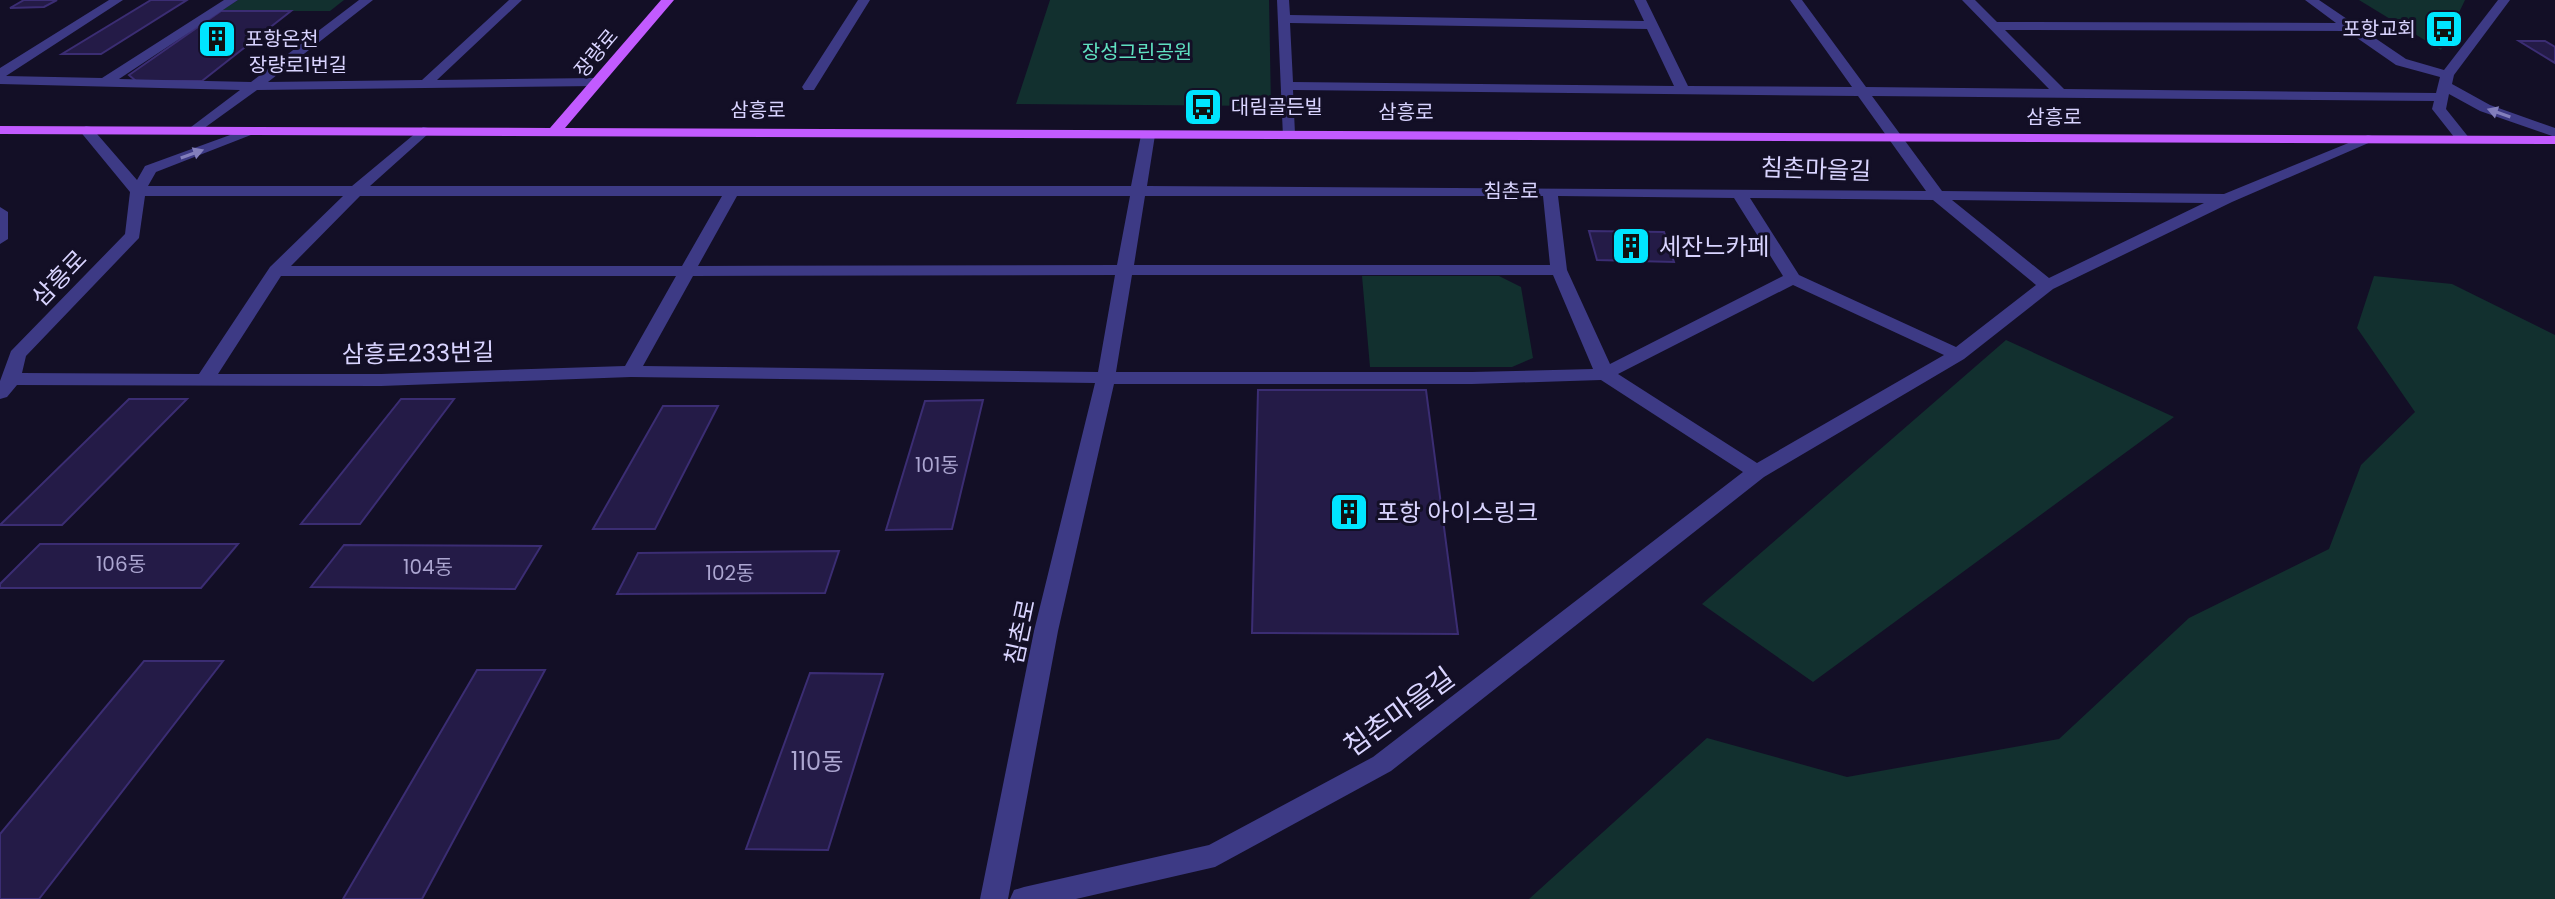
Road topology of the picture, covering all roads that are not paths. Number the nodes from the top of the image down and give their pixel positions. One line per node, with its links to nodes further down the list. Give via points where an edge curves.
1 (117, 0): 17 (street)
2 (232, 0): 20 (street)
3 (367, 0): 22 (street)
4 (516, 0): 21 (street)
5 (668, 0): 19 (main road, 장량로)
6 (864, 0): 25 (street)
7 (1283, 0): 13 (street)
8 (1640, 0): 14 (street)
9 (1796, 0): 27 (street)
10 (1968, 0): 15 (street)
11 (2311, 0): 16 (street)
12 (2504, 0): 24 (street)
13 (1284, 19): 14 (street); 23 (street)
14 (1652, 25): 26 (street)
15 (1994, 26): 16 (street); 28 (street)
16 (2350, 27): 24 (street)
17 (0, 74)
18 (0, 80): 20 (street, 장량로1번길)
19 (597, 82): 21 (street, 장량로1번길); 34 (main road, 장량로)
20 (102, 84): 22 (street, 장량로1번길)
21 (424, 85): 22 (street, 장량로1번길)
22 (258, 86): 31 (street)
23 (1286, 86): 26 (street); 36 (street)
24 (2445, 86): 28 (street); 35 (street, one-way to 24, via 2485,108); 39 (street, via 2439,109)
25 (809, 87)
26 (1683, 90): 27 (street)
27 (1863, 93): 28 (street); 40 (street)
28 (2060, 93)
29 (0, 130): 30 (main road, 삼흥로)
30 (86, 130): 31 (main road, 삼흥로); 45 (street)
31 (196, 130): 32 (main road, 삼흥로)
32 (257, 130): 33 (main road, 삼흥로); 45 (street, 삼흥로, one-way to 32, via 150,169)
33 (423, 131): 34 (main road, 삼흥로); 43 (street)
34 (554, 132): 37 (main road, 삼흥로)
35 (2555, 133)
36 (1288, 134): 37 (main road, 삼흥로); 40 (main road, 삼흥로, via 1830,135)
37 (1148, 135): 44 (street, 침촌로)
38 (2373, 138): 39 (main road, 삼흥로); 40 (main road, 삼흥로); 49 (street, 침촌마을길)
39 (2463, 139): 41 (main road, 삼흥로)
40 (1900, 140): 48 (street)
41 (2555, 140)
42 (733, 189): 43 (street); 44 (street, 침촌로); 52 (street)
43 (357, 190): 45 (street); 55 (street)
44 (1137, 190): 46 (street, 침촌로); 53 (street, 침촌로)
45 (138, 191): 58 (street, 삼흥로, via 133,235)
46 (1550, 191): 47 (street, 침촌로); 54 (street)
47 (1739, 193): 48 (street, 침촌마을길); 56 (street, 침촌마을길)
48 (1939, 198): 49 (street, 침촌마을길); 57 (street)
49 (2226, 199): 57 (street, 침촌마을길)
50 (0, 212): 51 (street)
51 (0, 239)
52 (690, 269): 53 (street); 55 (street); 60 (street)
53 (1128, 270): 54 (street); 63 (street, 침촌로)
54 (1559, 270): 61 (street)
55 (276, 271): 62 (street)
56 (1793, 278): 59 (street); 61 (street)
57 (2047, 285): 59 (street, 침촌마을길)
58 (9, 355): 64 (street, 삼흥로)
59 (1958, 355): 65 (street, 침촌마을길)
60 (631, 371): 62 (street, 삼흥로233번길, via 381,380); 63 (street, 삼흥로233번길)
61 (1605, 374): 63 (street); 65 (street)
62 (206, 378): 64 (street, 삼흥로233번길)
63 (1106, 378): 66 (street, 침촌로, via 1046,631)
64 (6, 386)
65 (1757, 472): 67 (street, 침촌마을길, via 1382,764 1215,855)
66 (994, 899)
67 (1024, 899)

